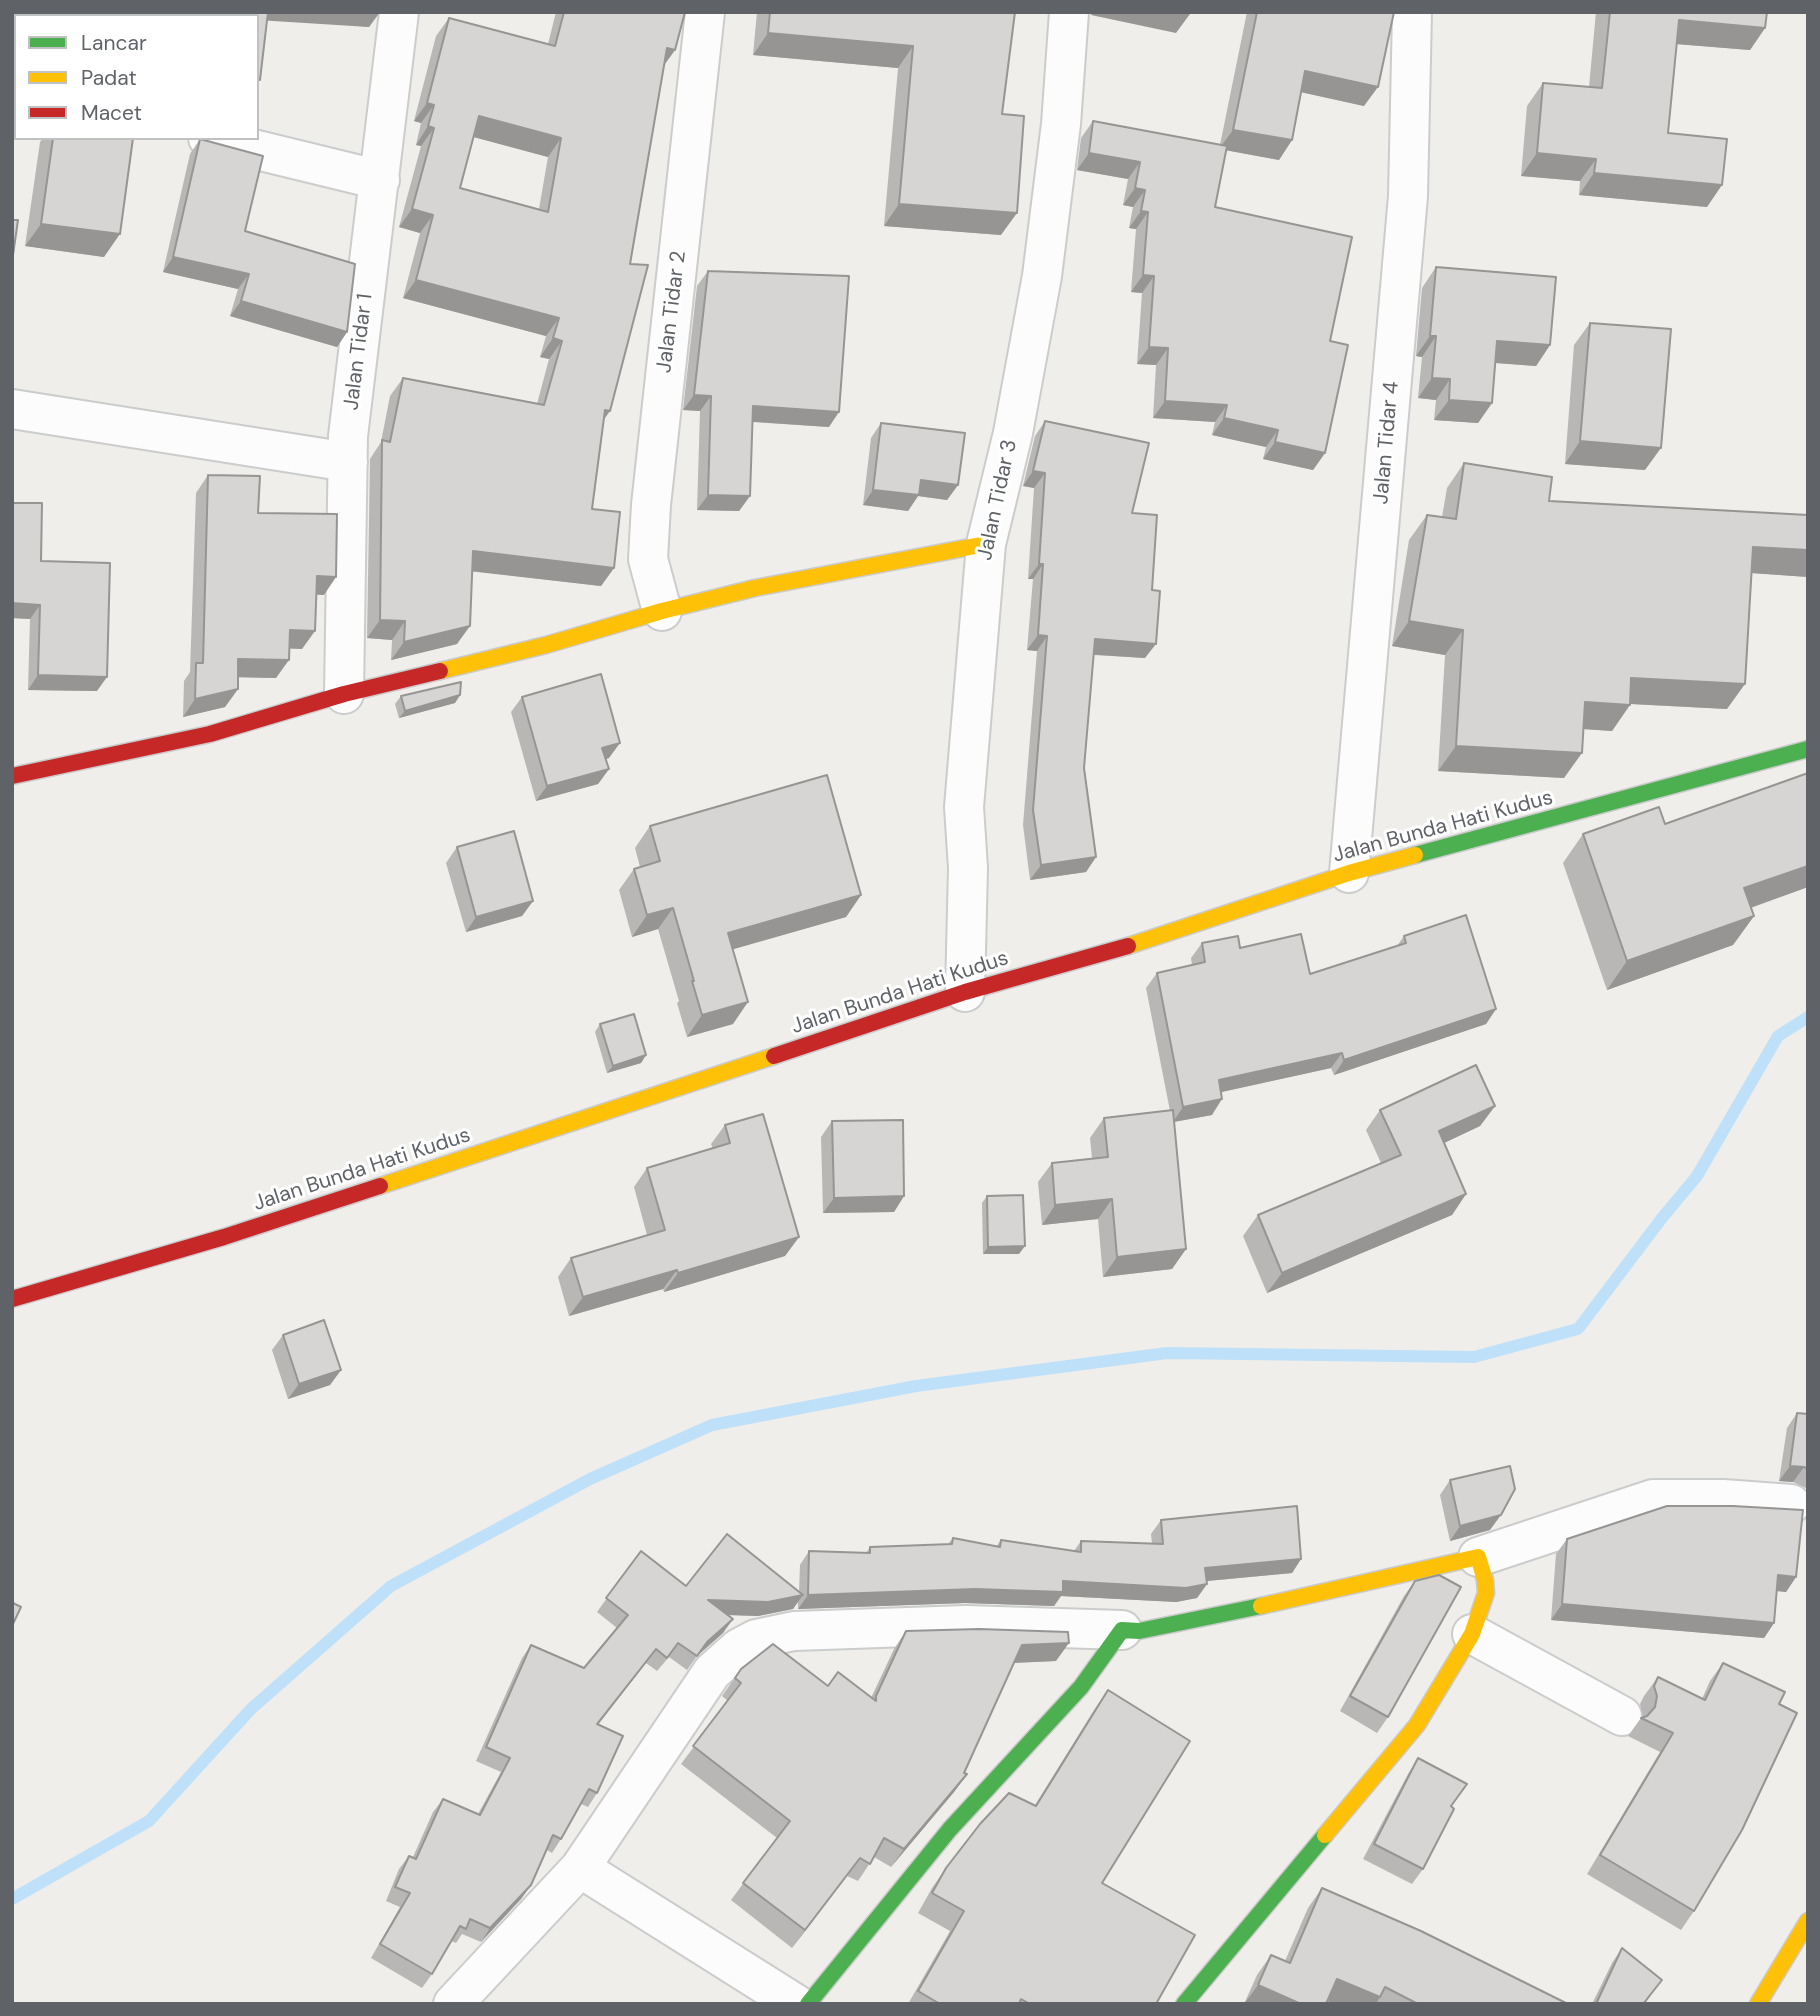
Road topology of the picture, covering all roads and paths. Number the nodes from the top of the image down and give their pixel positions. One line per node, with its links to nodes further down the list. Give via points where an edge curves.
1 (399, 12): 6 (street, Jalan Tidar 1)
2 (705, 12): 10 (street, Jalan Tidar 2, via 651,505 649,559)
3 (1069, 12): 9 (street, Jalan Tidar 3, via 1042,276 1013,433)
4 (1412, 12): 14 (street, Jalan Tidar 4, via 1408,196)
5 (216, 140): 6 (street)
6 (380, 180): 8 (street, Jalan Tidar 1)
7 (12, 409): 8 (street)
8 (348, 462): 11 (street, Jalan Tidar 1)
9 (986, 544): 10 (street, via 755,588); 15 (street, Jalan Tidar 3, via 964,807 968,868)
10 (662, 611): 11 (street, via 546,645)
11 (344, 694): 13 (street, via 209,734)
12 (1808, 749): 14 (street, Jalan Bunda Hati Kudus)
13 (12, 776)
14 (1349, 873): 15 (street, Jalan Bunda Hati Kudus, via 1138,943)
15 (965, 992): 16 (street, Jalan Bunda Hati Kudus, via 290,1216)
16 (12, 1299)
17 (1791, 1504): 18 (street, via 1653,1499)
18 (1478, 1558): 19 (street, via 1193,1621); 20 (street, via 1486,1593)
19 (1122, 1630): 22 (street, via 966,1625 794,1631 756,1639 712,1672); 26 (street, via 1081,1687 950,1829)
20 (1472, 1633): 21 (street); 27 (street, via 1417,1725)
21 (1622, 1716)
22 (580, 1868): 24 (street); 25 (street)
23 (1808, 1921): 28 (street)
24 (453, 2004)
25 (796, 2004)
26 (808, 2004)
27 (1184, 2004)
28 (1758, 2004)

